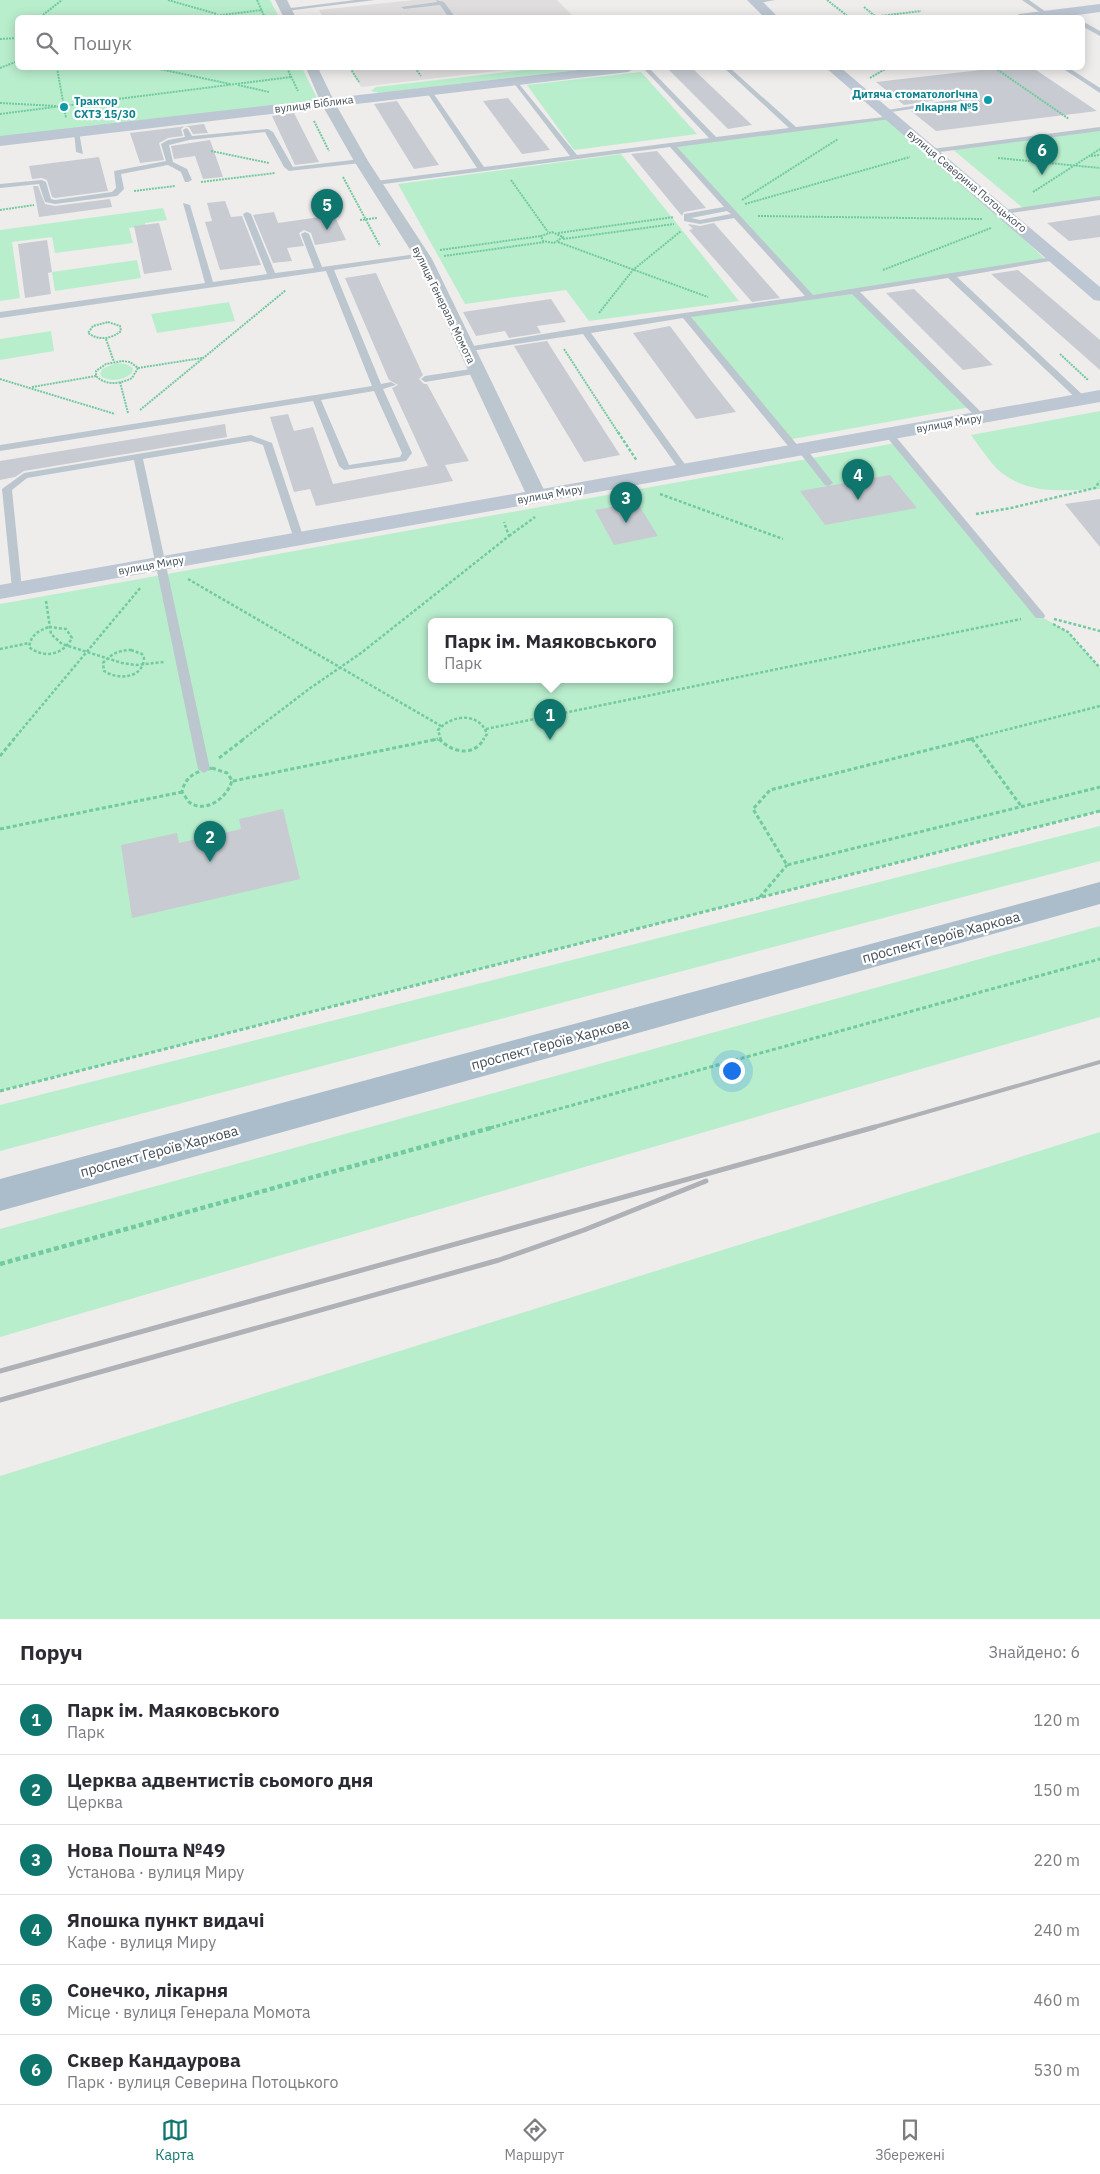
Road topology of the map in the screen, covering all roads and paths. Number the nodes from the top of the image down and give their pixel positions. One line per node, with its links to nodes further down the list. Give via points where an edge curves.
1 (61, 0): 18 (path)
2 (168, 0): 19 (path)
3 (256, 0): 14 (path)
4 (372, 0): 13 (lane)
5 (772, 0): 8 (lane)
6 (827, 0): 24 (path)
7 (1025, 0): 16 (lane)
8 (754, 1): 23 (street)
9 (441, 2): 10 (lane); 22 (lane)
10 (404, 8)
11 (864, 8): 25 (path)
12 (1100, 8): 17 (street)
13 (285, 9)
14 (262, 10): 20 (path); 21 (path)
15 (921, 11): 26 (path)
16 (1046, 14): 17 (street); 27 (street)
17 (1070, 14)
18 (44, 15)
19 (217, 15)
20 (223, 15)
21 (264, 15)
22 (451, 15)
23 (770, 15)
24 (846, 15)
25 (874, 15)
26 (892, 15)
27 (1039, 15)
28 (1085, 25): 29 (lane)
29 (1100, 34)
30 (15, 38): 31 (path)
31 (0, 40)
32 (15, 62): 33 (path)
33 (0, 68)
34 (57, 70): 56 (path)
35 (166, 70): 48 (path)
36 (288, 70): 45 (path)
37 (313, 70): 55 (street, вулиця Генерала Момота)
38 (611, 70): 46 (street, вулиця Біблика)
39 (648, 70): 67 (lane)
40 (729, 70): 62 (lane)
41 (835, 70): 58 (street, вулиця Северина Потоцького)
42 (885, 70): 47 (path)
43 (998, 70): 64 (path)
44 (1068, 70): 51 (lane)
45 (291, 77): 48 (path); 50 (path)
46 (515, 81): 49 (street, вулиця Біблика); 76 (lane)
47 (863, 83)
48 (234, 84): 52 (path); 56 (path)
49 (429, 91): 55 (street, вулиця Біблика); 84 (lane)
50 (298, 92)
51 (1100, 92)
52 (273, 93)
53 (969, 99): 58 (lane)
54 (0, 103): 56 (path)
55 (328, 103): 61 (street, вулиця Біблика); 79 (street, вулиця Генерала Момота)
56 (64, 107): 57 (path); 65 (path)
57 (0, 114)
58 (888, 114): 60 (lane); 72 (street, вулиця Северина Потоцького)
59 (311, 116): 75 (path)
60 (869, 119): 62 (lane); 98 (path)
61 (184, 125): 65 (street, вулиця Біблика); 66 (lane)
62 (794, 129): 67 (lane)
63 (1100, 129): 64 (lane)
64 (1086, 131): 72 (lane)
65 (72, 132): 68 (street, вулиця Біблика); 73 (lane)
66 (189, 138): 69 (lane); 83 (lane, via 266,130)
67 (714, 139): 70 (lane)
68 (0, 140)
69 (166, 142): 80 (lane); 83 (path)
70 (671, 144): 76 (lane); 98 (lane)
71 (1100, 149): 78 (path)
72 (932, 151): 98 (path); 102 (street, вулиця Северина Потоцького)
73 (80, 152)
74 (1100, 155): 78 (path)
75 (332, 156)
76 (574, 156): 81 (lane)
77 (992, 157): 82 (path)
78 (1088, 157): 82 (path)
79 (361, 161): 86 (lane); 90 (street, вулиця Генерала Момота)
80 (169, 163): 88 (lane, via 184,170); 93 (lane, via 117,173 120,189)
81 (502, 166): 84 (lane); 104 (path)
82 (1074, 166): 85 (path); 94 (path)
83 (288, 167): 86 (lane)
84 (481, 168): 90 (lane)
85 (1100, 168)
86 (298, 170): 89 (path)
87 (342, 177): 113 (path)
88 (188, 180)
89 (199, 183)
90 (376, 183): 111 (street, вулиця Генерала Момота)
91 (180, 185): 93 (path)
92 (0, 186): 96 (lane, via 42,182 48,200)
93 (114, 194): 96 (lane)
94 (1030, 194)
95 (1100, 198): 102 (lane)
96 (55, 202): 99 (path)
97 (186, 205): 120 (lane)
98 (729, 208): 101 (lane); 103 (lane)
99 (0, 210)
100 (247, 214): 119 (lane)
101 (735, 216): 102 (path); 103 (lane); 123 (lane)
102 (1008, 216): 112 (street, вулиця Северина Потоцького); 117 (path)
103 (690, 219): 105 (path); 108 (path); 115 (path)
104 (548, 232): 105 (path); 107 (path)
105 (558, 233): 108 (path)
106 (305, 234): 114 (lane)
107 (541, 236): 109 (path); 111 (path)
108 (563, 239): 110 (path)
109 (546, 242): 110 (path); 111 (path)
110 (558, 242): 115 (path)
111 (422, 255): 113 (lane); 130 (street, вулиця Генерала Момота)
112 (1056, 258): 118 (lane); 122 (street, вулиця Северина Потоцького)
113 (387, 260): 114 (lane)
114 (324, 269): 116 (lane); 141 (lane)
115 (633, 270): 124 (path); 127 (path)
116 (310, 271): 119 (lane); 131 (path)
117 (876, 273)
118 (950, 275): 121 (lane); 142 (lane)
119 (272, 276): 120 (lane)
120 (210, 285): 125 (lane)
121 (854, 291): 123 (lane); 144 (lane)
122 (1100, 296)
123 (811, 298): 124 (lane)
124 (738, 308): 126 (lane)
125 (0, 314)
126 (685, 315): 127 (lane); 149 (lane)
127 (585, 330): 128 (lane); 152 (lane)
128 (554, 335): 130 (lane); 151 (path)
129 (106, 338): 129 (path, via 93,338 88,331 103,323 120,326 119,334); 132 (path)
130 (467, 350): 134 (street, вулиця Генерала Момота)
131 (203, 358): 133 (path); 145 (path)
132 (114, 362): 133 (path, via 130,362); 135 (path, via 100,367)
133 (138, 368): 138 (path, via 134,376)
134 (477, 370): 137 (lane); 156 (street, вулиця Генерала Момота)
135 (96, 376): 138 (path, via 104,382); 140 (path)
136 (0, 379): 140 (path)
137 (425, 379)
138 (120, 382): 145 (path)
139 (391, 385): 141 (lane)
140 (31, 387): 145 (path)
141 (378, 388): 143 (lane); 143 (lane, via 407,453 403,459 344,466)
142 (1091, 397): 144 (street, вулиця Миру)
143 (316, 398): 145 (lane)
144 (981, 417): 146 (street, вулиця Миру)
145 (130, 422): 147 (lane); 148 (lane)
146 (888, 433): 149 (street, вулиця Миру); 158 (lane)
147 (133, 439)
148 (0, 448)
149 (799, 449): 152 (street, вулиця Миру); 154 (lane)
150 (138, 457): 160 (lane, via 251,438 266,443); 162 (lane); 165 (lane, via 24,476 7,489)
151 (640, 465)
152 (684, 470): 156 (street, вулиця Миру)
153 (1100, 481): 158 (path, via 1095,488 1011,508)
154 (828, 483)
155 (654, 491): 161 (path)
156 (537, 506): 159 (path); 160 (street, вулиця Миру)
157 (501, 514): 159 (path)
158 (958, 516): 167 (lane)
159 (509, 536): 176 (path)
160 (299, 539): 162 (street, вулиця Миру)
161 (783, 539)
162 (161, 563): 165 (street, вулиця Миру); 175 (lane)
163 (185, 577): 176 (path)
164 (143, 584): 173 (path)
165 (9, 590)
166 (46, 596): 168 (path)
167 (1040, 616): 169 (path); 177 (path, via 1068,632); 180 (path)
168 (50, 627): 170 (path, via 33,635); 171 (path, via 55,639); 171 (path, via 68,630 72,638)
169 (1100, 631)
170 (29, 643): 171 (path, via 32,650 43,654); 172 (path)
171 (67, 646): 173 (path)
172 (0, 649)
173 (85, 652): 174 (path); 183 (path)
174 (106, 658): 174 (path, via 102,667 113,677 134,674 145,662 142,654 131,650 117,651); 175 (path, via 136,665)
175 (181, 659): 184 (lane)
176 (340, 667): 179 (path); 184 (path)
177 (1100, 668)
178 (1100, 706): 182 (path)
179 (441, 726): 180 (path, via 462,717 477,720); 181 (path)
180 (486, 729): 181 (path, via 481,745 468,750 453,750)
181 (438, 739): 185 (path)
182 (972, 739): 188 (path); 191 (path, via 770,790 753,809)
183 (0, 756)
184 (204, 769): 185 (path, via 220,769); 187 (path, via 185,780)
185 (233, 781): 187 (path, via 225,798 210,804 195,804 188,801)
186 (1100, 787): 188 (path)
187 (182, 792): 190 (path)
188 (1021, 806): 191 (path)
189 (1100, 811): 193 (path)
190 (0, 829)
191 (787, 865): 193 (path)
192 (1100, 893): 196 (main road, проспект Героїв Харкова)
193 (758, 898): 195 (path)
194 (1100, 958): 197 (path)
195 (0, 1091)
196 (0, 1195)
197 (0, 1264)

